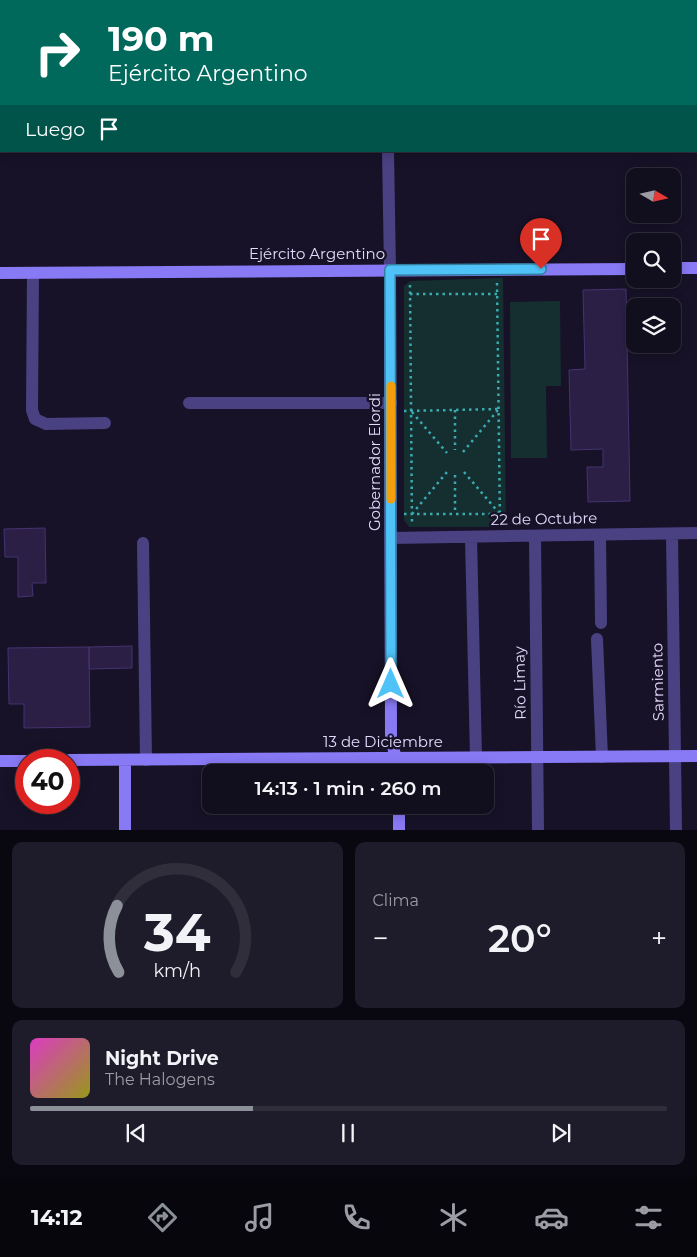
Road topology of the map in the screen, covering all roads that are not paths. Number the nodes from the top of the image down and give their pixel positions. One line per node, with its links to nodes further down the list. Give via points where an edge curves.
1 (388, 152): 5 (street, Gobernador Elordi)
2 (681, 268): 3 (street)
3 (697, 268)
4 (626, 269): 5 (street, Ejército Argentino)
5 (390, 270): 7 (street, Ejército Argentino); 9 (street, Gobernador Elordi)
6 (0, 273): 7 (street, Ejército Argentino)
7 (33, 273): 10 (street, via 32,410 35,419 46,424)
8 (189, 403): 9 (street)
9 (391, 403): 16 (street, Gobernador Elordi)
10 (105, 423)
11 (697, 533): 12 (street, 22 de Octubre)
12 (672, 534): 13 (street, 22 de Octubre); 21 (street, Sarmiento)
13 (600, 535): 14 (street, 22 de Octubre); 18 (street)
14 (535, 536): 15 (street, 22 de Octubre); 23 (street, Río Limay)
15 (471, 537): 16 (street, 22 de Octubre); 25 (street)
16 (391, 538): 24 (street, Gobernador Elordi, via 391,738)
17 (143, 543): 29 (street)
18 (602, 623)
19 (597, 640): 20 (street)
20 (602, 756): 21 (street, 13 de Diciembre); 23 (street, 13 de Diciembre)
21 (675, 756): 22 (street, 13 de Diciembre); 36 (street, Sarmiento)
22 (697, 756)
23 (537, 757): 25 (street, 13 de Diciembre); 35 (street, Río Limay)
24 (395, 758): 25 (street, 13 de Diciembre); 29 (street, 13 de Diciembre); 31 (street, Gobernador Elordi)
25 (476, 758)
26 (15, 760): 30 (street)
27 (80, 760): 28 (street, 13 de Diciembre)
28 (125, 760): 29 (street, 13 de Diciembre); 33 (street)
29 (146, 760)
30 (0, 761)
31 (397, 764)
32 (399, 814): 34 (street)
33 (125, 830)
34 (399, 830)
35 (538, 830)
36 (676, 830)

